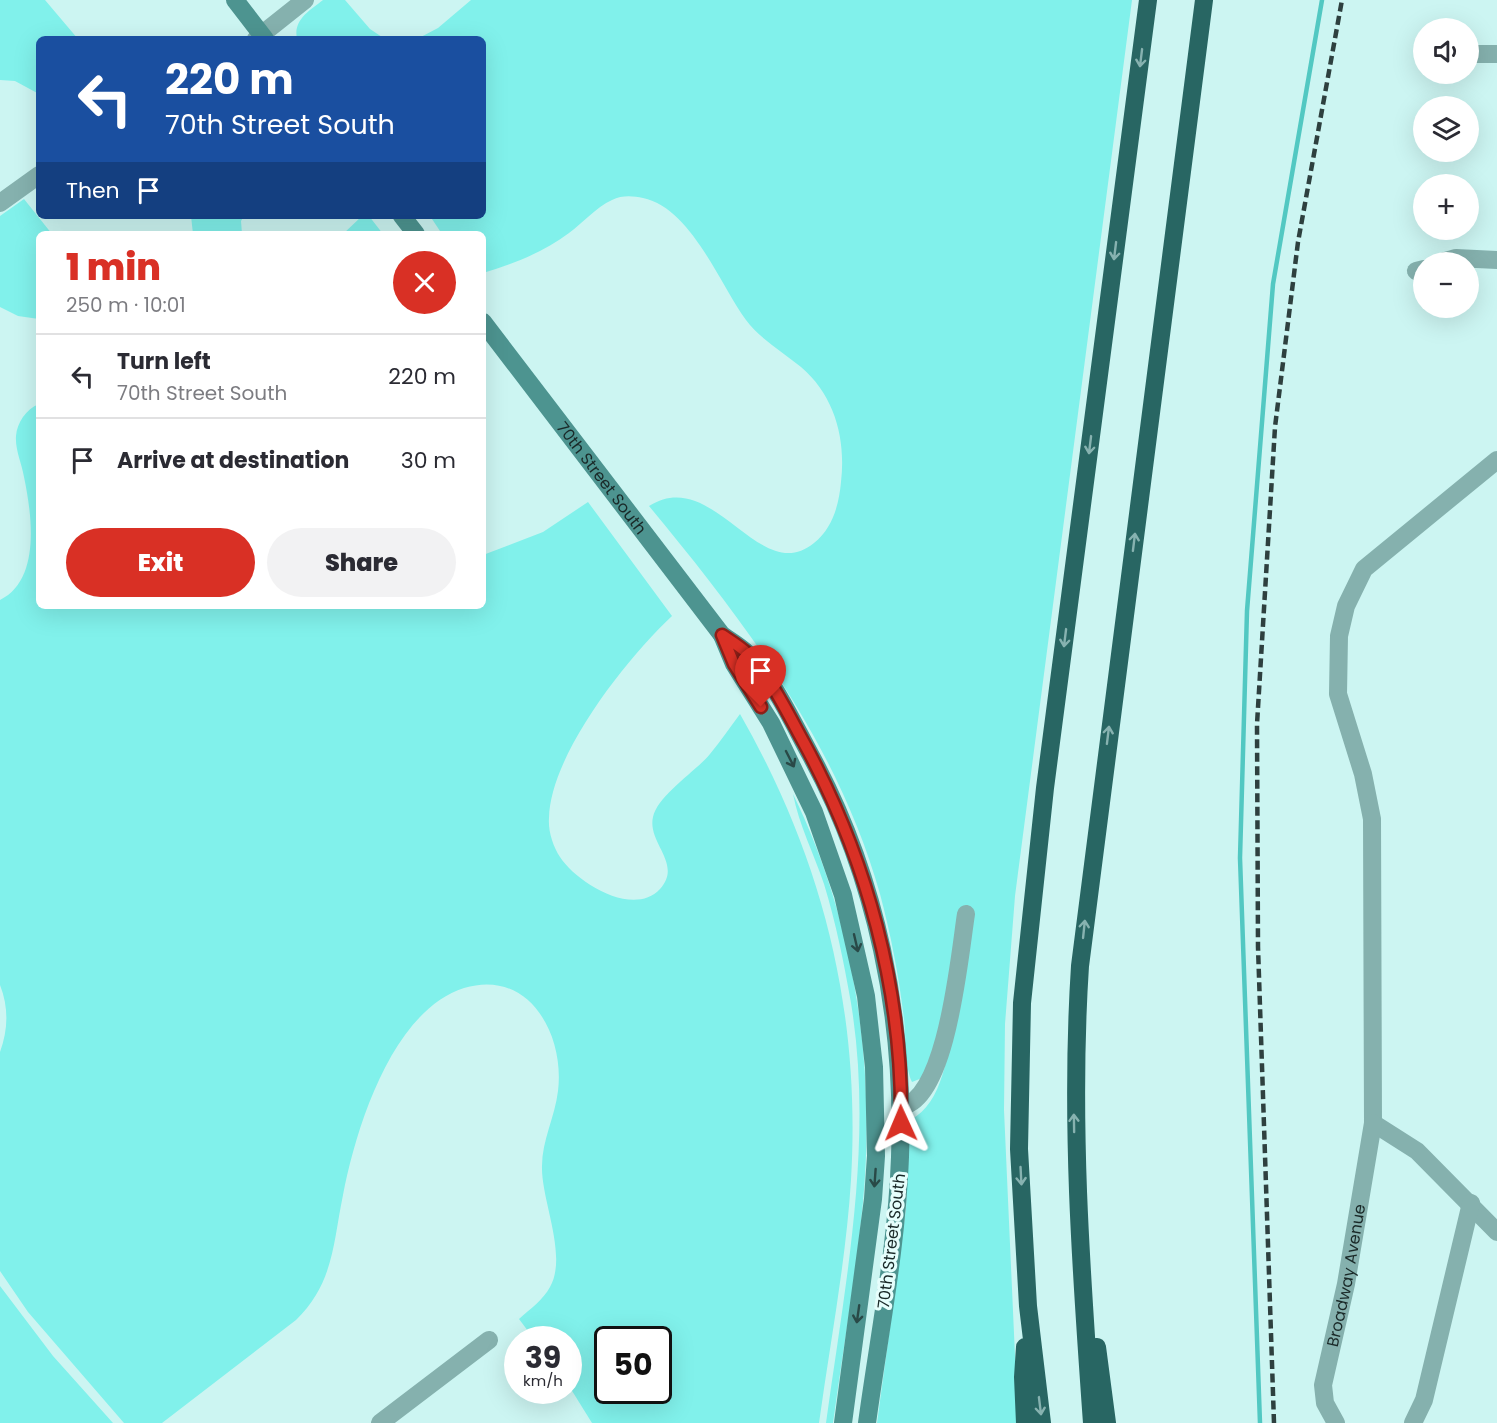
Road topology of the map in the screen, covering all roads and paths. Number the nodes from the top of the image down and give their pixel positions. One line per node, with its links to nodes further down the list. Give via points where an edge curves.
1 (234, 0): 5 (main road)
2 (305, 0): 6 (street)
3 (1148, 0): 24 (highway, one-way to 24, via 1028,933 1022,1003 1019,1149)
4 (1204, 0): 21 (highway, one-way to 4, via 1076,1038 1083,928)
5 (260, 36)
6 (263, 36)
7 (1479, 54): 8 (street)
8 (1497, 54)
9 (36, 177): 10 (street)
10 (0, 202)
11 (404, 219): 12 (main road)
12 (414, 231)
13 (1479, 259): 14 (street)
14 (1497, 260)
15 (486, 326): 17 (main road, 70th Street South)
16 (1497, 460): 20 (street, Broadway Avenue, via 1364,569 1346,606 1339,636 1338,694 1363,774 1372,819)
17 (722, 635): 19 (main road, 70th Street South, via 748,654 786,712 826,785 855,854 884,958); 27 (main road, 70th Street South, one-way to 27, via 814,812 843,895 866,996 874,1067 876,1156)
18 (966, 914): 19 (street, via 935,1070 921,1095)
19 (901, 1106): 28 (main road, 70th Street South, via 897,1203)
20 (1373, 1123): 22 (street, via 1417,1151); 33 (street, Broadway Avenue, via 1346,1284 1323,1385 1325,1403)
21 (1076, 1182): 31 (highway); 32 (highway)
22 (1471, 1203): 23 (street); 34 (street, via 1424,1400)
23 (1497, 1232)
24 (1028, 1306): 29 (highway, via 1023,1377); 30 (highway, one-way to 30)
25 (489, 1340): 26 (street)
26 (380, 1423)
27 (843, 1423)
28 (867, 1423)
29 (1025, 1423)
30 (1042, 1423)
31 (1092, 1423)
32 (1107, 1423)
33 (1336, 1423)
34 (1413, 1423)

